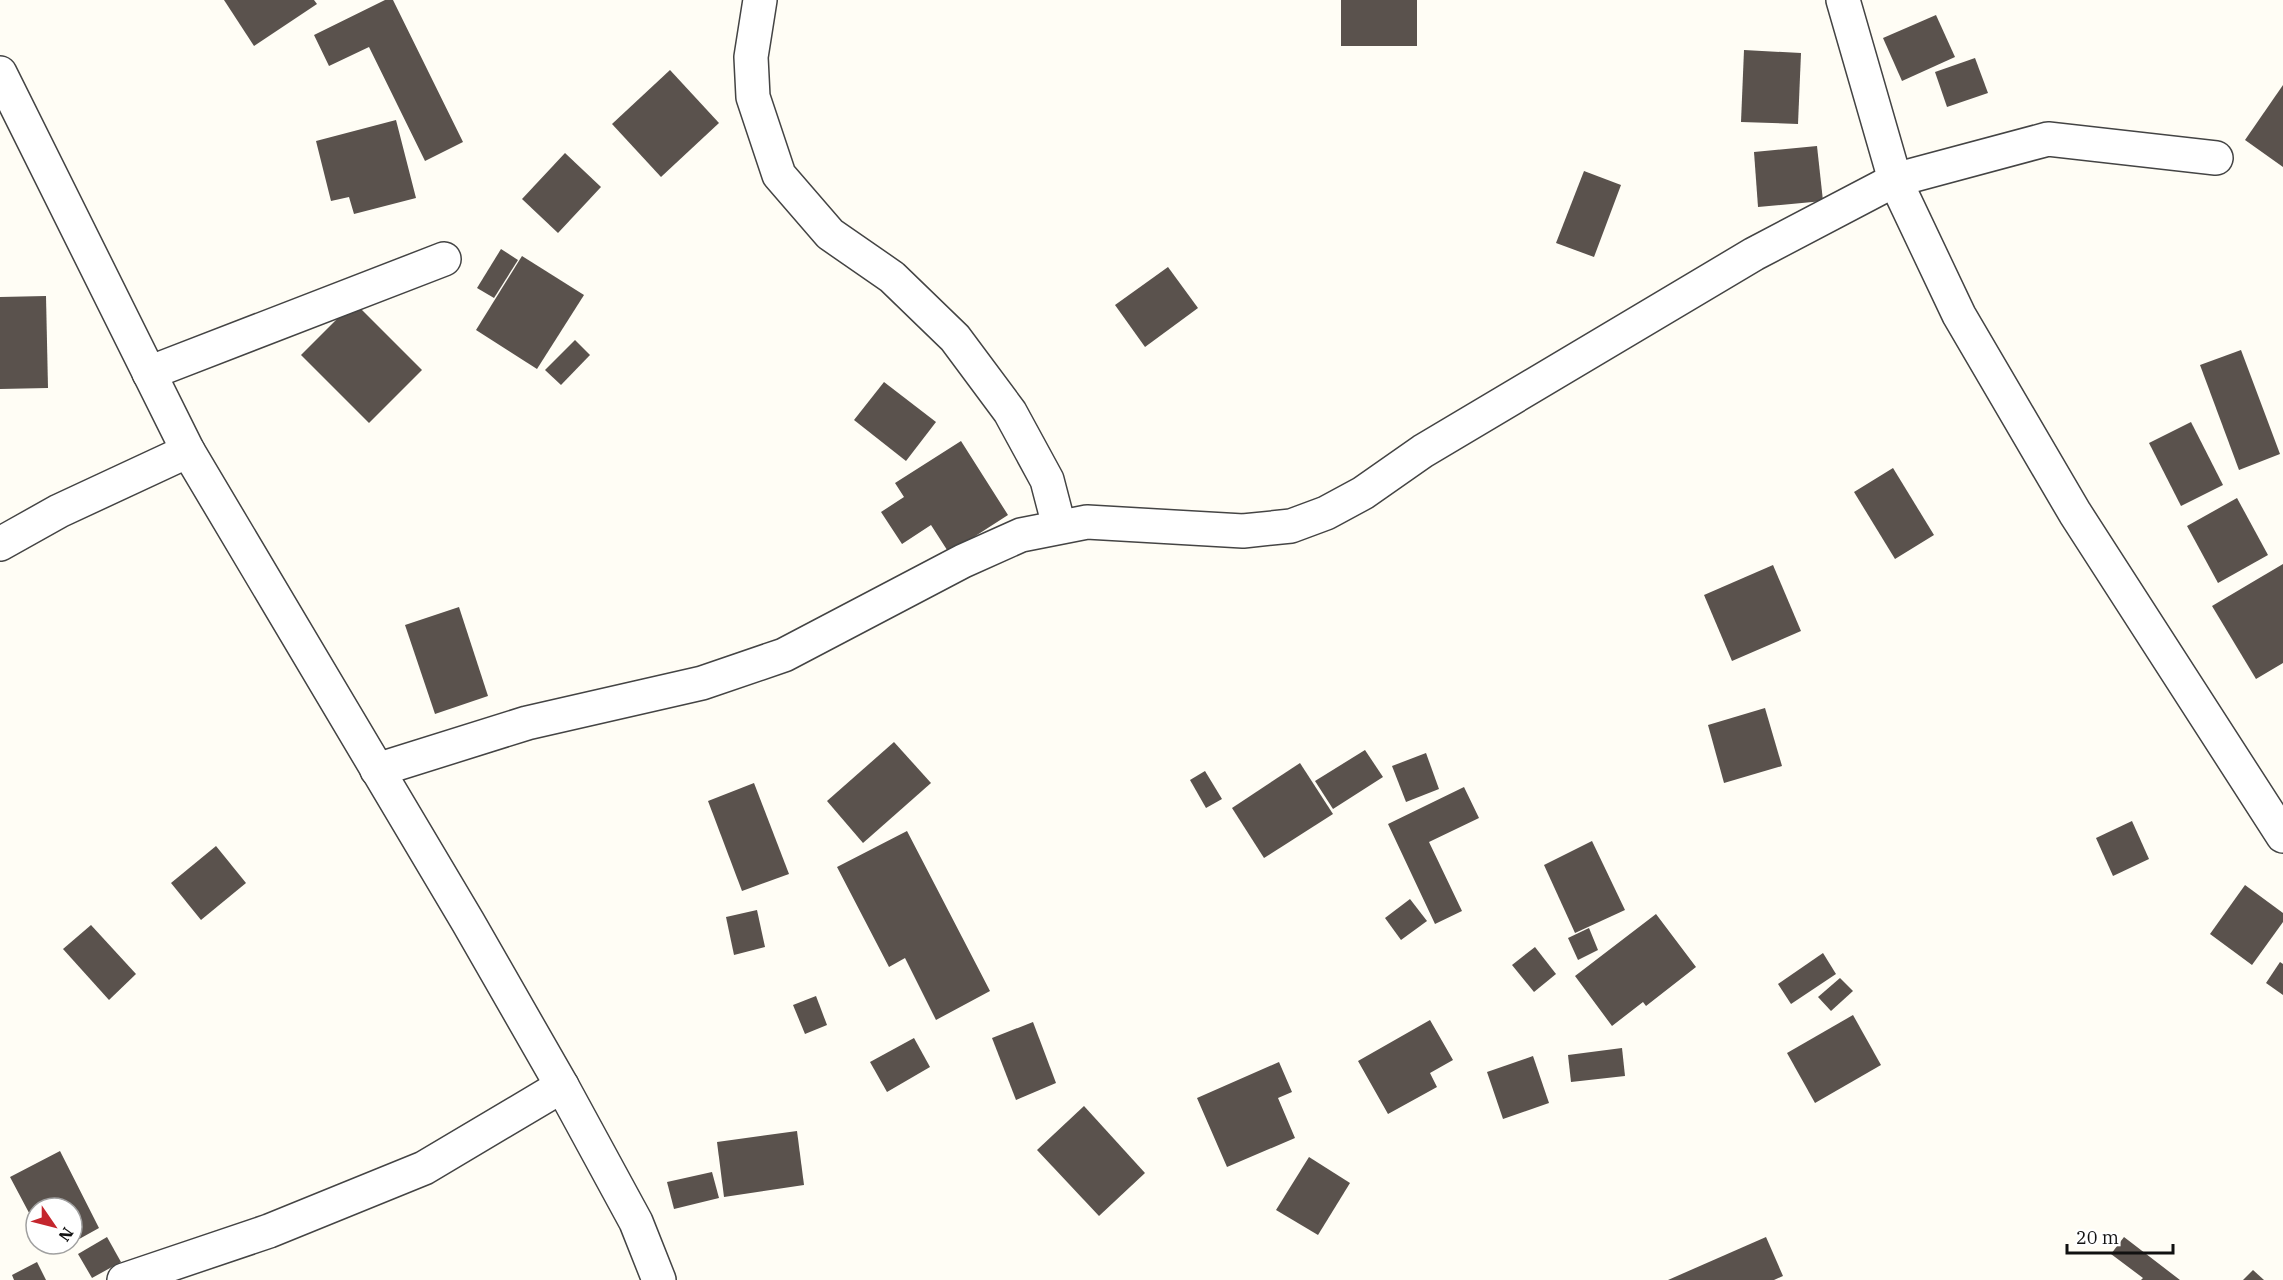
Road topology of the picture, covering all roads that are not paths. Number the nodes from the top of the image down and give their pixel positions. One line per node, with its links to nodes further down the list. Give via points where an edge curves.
1 (760, 0): 9 (street, via 752,57 753,97 778,175 831,234 892,277 955,338 1010,412 1047,480)
2 (1843, 0): 5 (street)
3 (0, 73): 7 (street)
4 (2216, 158): 5 (street, via 2048,139)
5 (1895, 180): 9 (street, via 1754,254 1326,513 1290,526 1243,531 1086,522); 12 (street, via 1959,315 2075,513)
6 (444, 259): 7 (street)
7 (149, 373): 8 (street)
8 (188, 451): 10 (street, via 59,511); 11 (street)
9 (1059, 526): 11 (street, via 1021,535 963,561 784,655 702,683 527,723)
10 (0, 544)
11 (377, 770): 13 (street)
12 (2283, 836)
13 (562, 1086): 14 (street, via 424,1168 269,1231); 15 (street, via 636,1222)
14 (124, 1280)
15 (659, 1280)

